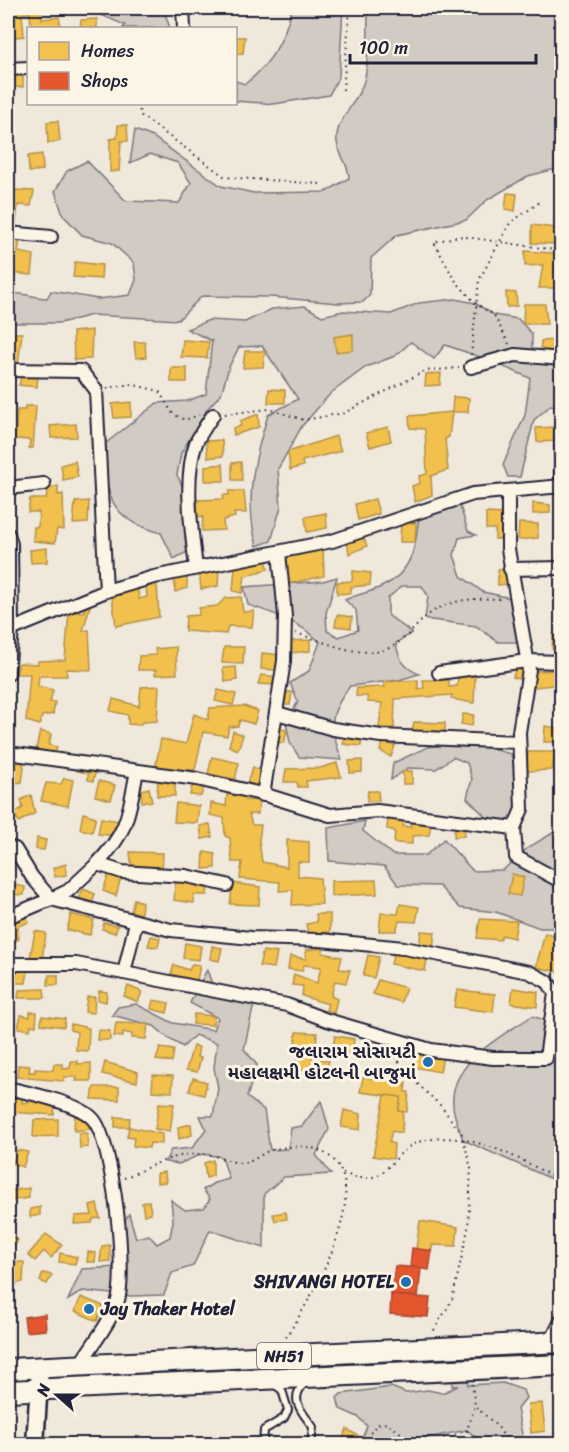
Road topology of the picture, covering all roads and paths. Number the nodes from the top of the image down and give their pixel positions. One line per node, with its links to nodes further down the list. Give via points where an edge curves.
1 (183, 8): 3 (street)
2 (350, 8): 6 (path)
3 (184, 27)
4 (27, 68): 5 (street)
5 (8, 69)
6 (343, 90)
7 (139, 105): 8 (path, via 140,115 225,177)
8 (321, 184)
9 (540, 202): 12 (path, via 510,223)
10 (8, 233): 11 (street)
11 (51, 237)
12 (499, 243): 13 (path); 14 (path, via 478,280); 14 (path, via 459,236 434,242 453,279)
13 (561, 251)
14 (475, 303): 15 (path, via 494,315); 17 (path)
15 (514, 355): 16 (street); 17 (street)
16 (561, 359)
17 (471, 367): 21 (path, via 425,371 344,413 314,419 269,410)
18 (8, 370): 19 (street, via 81,371)
19 (96, 390): 21 (path, via 130,384 159,391 172,414 185,420 200,414); 32 (street)
20 (561, 408): 22 (street)
21 (213, 415): 29 (street, via 196,444 191,477)
22 (561, 418): 24 (street)
23 (44, 484): 25 (street)
24 (561, 486): 26 (street)
25 (8, 488)
26 (508, 491): 28 (street, via 473,494 332,541); 31 (street)
27 (8, 534): 34 (street)
28 (279, 552): 29 (street); 35 (street)
29 (196, 568): 32 (street)
30 (561, 568): 31 (street)
31 (510, 569): 33 (street)
32 (106, 591): 34 (street)
33 (515, 599): 35 (path, via 463,598 428,615 406,639 374,652 332,647); 36 (street)
34 (10, 630): 39 (street)
35 (285, 630): 40 (street)
36 (527, 661): 37 (street); 38 (street); 41 (street)
37 (561, 662)
38 (439, 673)
39 (8, 674)
40 (276, 713): 41 (street, via 333,729 381,736); 44 (street)
41 (519, 742): 45 (street, via 522,809)
42 (8, 753): 43 (street)
43 (137, 771): 44 (street, via 197,779); 47 (street, via 123,831)
44 (263, 795): 45 (street, via 330,815 377,811)
45 (514, 828): 48 (street, via 516,857)
46 (8, 848): 50 (street, via 15,849)
47 (97, 864): 49 (street, via 122,872 186,876); 50 (street, via 68,891)
48 (561, 882)
49 (227, 885)
50 (51, 899): 51 (street); 52 (street)
51 (8, 917)
52 (136, 921): 54 (street); 56 (street, via 171,930 404,948 530,972 548,982 555,993)
53 (8, 964): 54 (street, via 76,964)
54 (124, 973): 55 (street, via 287,1005)
55 (381, 1034): 56 (street, via 431,1050 493,1058 546,1058); 58 (path, via 408,1075 440,1105)
56 (555, 1039)
57 (8, 1088): 60 (street, via 57,1099 93,1119 108,1152)
58 (464, 1140): 59 (path, via 420,1141 372,1177); 61 (path, via 523,1160); 64 (path, via 471,1168 468,1229 452,1300 431,1334)
59 (343, 1173): 60 (path, via 330,1158 308,1147 270,1150 241,1163 202,1154 179,1156); 65 (path, via 347,1191 339,1233 312,1296 285,1339)
60 (112, 1182): 67 (street, via 120,1232 118,1302)
61 (561, 1182)
62 (561, 1319): 63 (street)
63 (556, 1343): 64 (highway, NH51)
64 (415, 1349): 65 (highway, NH51)
65 (261, 1357): 67 (highway, NH51)
66 (561, 1365): 69 (highway, NH51)
67 (79, 1366): 68 (highway, NH51)
68 (40, 1368): 70 (highway, NH51); 73 (main road)
69 (471, 1369): 71 (highway, NH51); 75 (path)
70 (8, 1370)
71 (322, 1376): 72 (highway, NH51); 79 (lane, via 298,1389 301,1415 313,1427)
72 (260, 1379): 73 (highway, NH51); 77 (lane, via 282,1390 288,1410 284,1418 264,1430)
73 (39, 1390): 74 (highway, NH51); 78 (main road)
74 (8, 1391)
75 (475, 1406): 76 (path); 83 (path, via 498,1427)
76 (467, 1430): 80 (path, via 424,1444 406,1439 388,1423 377,1424); 81 (path); 82 (path)
77 (262, 1442)
78 (35, 1444)
79 (313, 1444)
80 (365, 1444)
81 (463, 1444)
82 (469, 1444)
83 (509, 1444)

